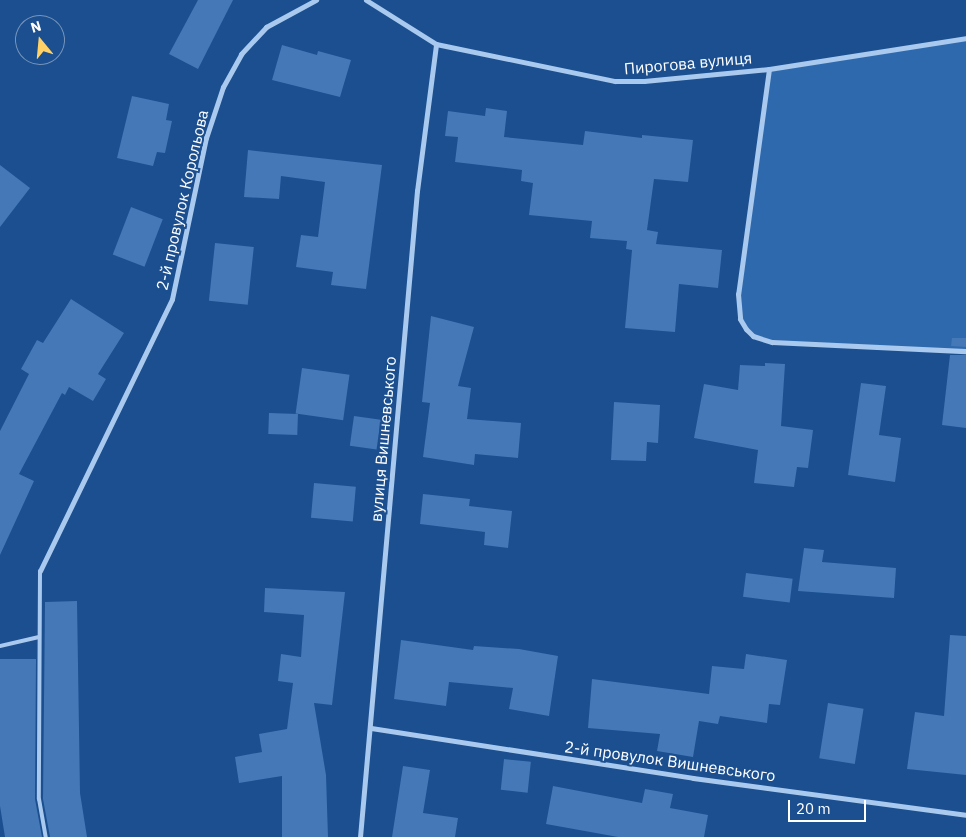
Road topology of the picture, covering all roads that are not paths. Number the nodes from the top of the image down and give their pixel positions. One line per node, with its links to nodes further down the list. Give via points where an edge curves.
1 (316, 0): 7 (street, 2-й провулок Корольова, via 266,27 241,54 224,87 206,138 172,299)
2 (366, 0): 4 (street, Пирогова вулиця)
3 (966, 38): 5 (street, Пирогова вулиця)
4 (436, 44): 5 (street, Пирогова вулиця, via 615,81); 10 (street, вулиця Вишневського, via 417,191)
5 (769, 69): 6 (street, via 738,294 740,319 746,329 753,336 772,342)
6 (966, 351)
7 (40, 571): 8 (lane)
8 (39, 637): 9 (lane); 12 (lane, via 39,799)
9 (0, 646)
10 (371, 728): 11 (street, 2-й провулок Вишневського, via 694,778); 13 (street, вулиця Вишневського)
11 (966, 815)
12 (46, 837)
13 (360, 837)

